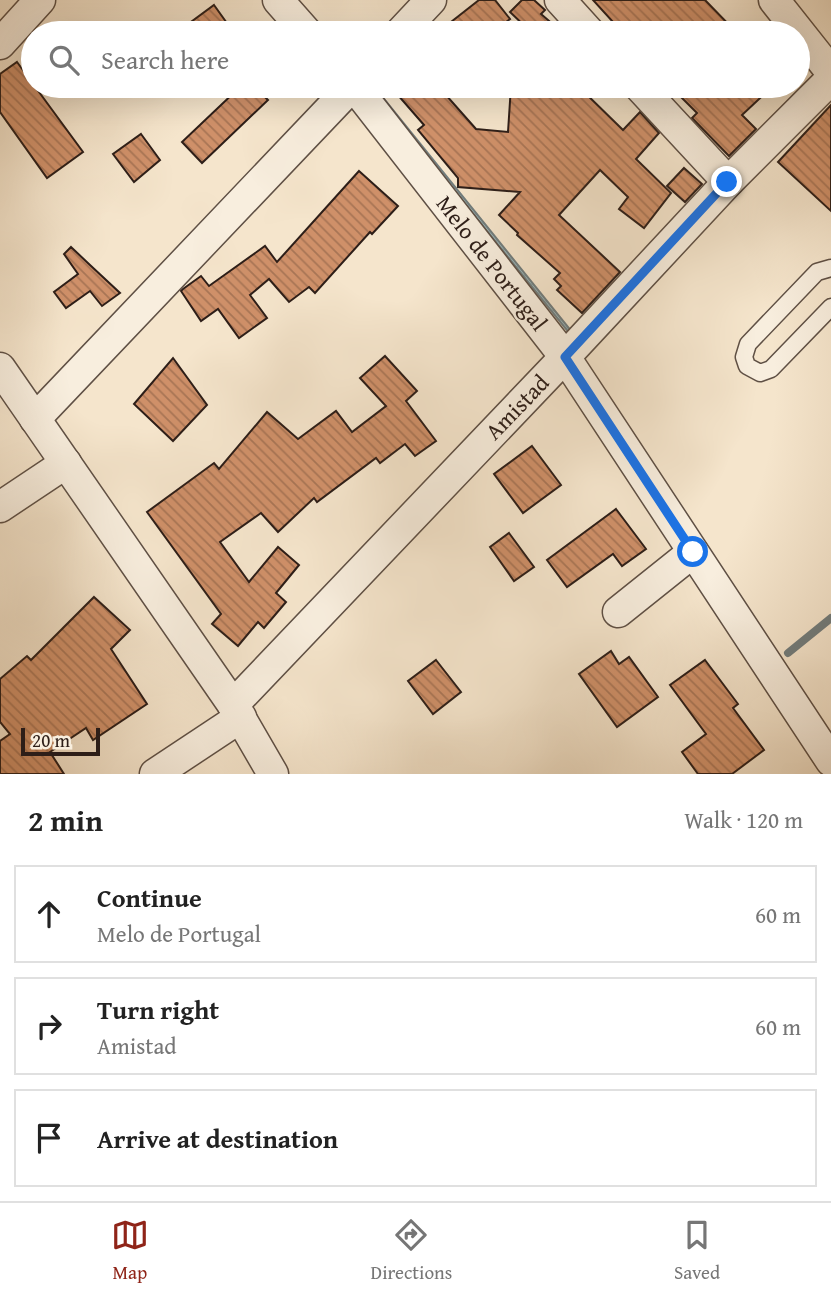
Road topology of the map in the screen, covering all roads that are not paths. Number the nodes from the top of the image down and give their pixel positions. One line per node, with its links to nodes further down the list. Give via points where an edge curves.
1 (40, 0): 10 (street)
2 (278, 0): 6 (street)
3 (431, 0): 7 (street)
4 (560, 0): 8 (street)
5 (774, 0): 9 (street)
6 (296, 21)
7 (411, 21)
8 (579, 21)
9 (791, 21)
10 (0, 44)
11 (810, 45): 12 (street)
12 (831, 72)
13 (831, 79): 17 (street, Amistad)
14 (342, 98): 22 (street)
15 (362, 98): 20 (street, Melo de Portugal)
16 (650, 98): 17 (street)
17 (727, 182): 20 (street, Amistad)
18 (831, 268): 19 (lane, via 817,272 748,344 747,366 760,373 771,369)
19 (831, 307)
20 (565, 357): 25 (street, Melo de Portugal); 27 (street, Amistad)
21 (0, 368): 22 (street)
22 (35, 419): 23 (street)
23 (66, 463): 24 (street); 27 (street)
24 (0, 507)
25 (693, 552): 26 (street); 28 (street, Melo de Portugal)
26 (618, 611)
27 (237, 711): 29 (street, Amistad); 30 (street)
28 (831, 761)
29 (155, 774)
30 (273, 774)

